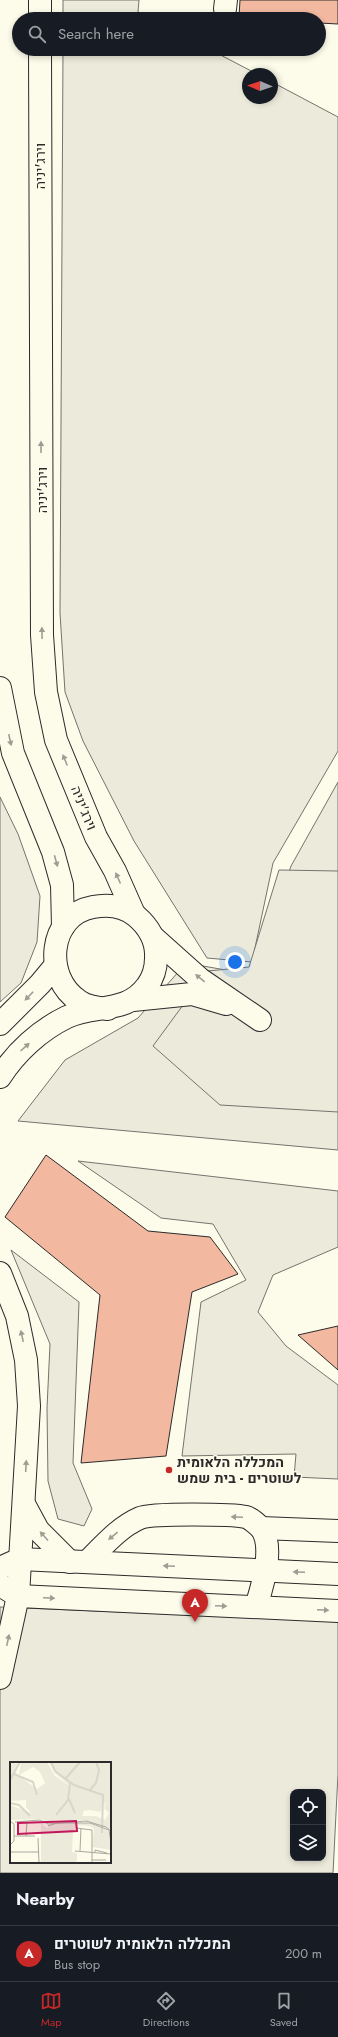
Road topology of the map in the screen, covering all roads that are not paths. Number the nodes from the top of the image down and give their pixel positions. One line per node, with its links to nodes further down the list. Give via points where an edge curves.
1 (40, 0): 2 (street)
2 (40, 12)
3 (40, 56): 5 (street, וירג'יניה, one-way to 3, via 96,837 56,740 46,692 42,627)
4 (0, 688): 6 (street, one-way to 6, via 13,753 57,865 62,885)
5 (134, 914): 6 (street, via 120,907 104,905 88,908 74,916); 7 (street, via 145,924)
6 (64, 927): 8 (street, via 57,939 54,952)
7 (153, 937): 9 (street, via 156,966 143,992); 9 (street, one-way to 7, via 192,994 251,1015 200,979)
8 (55, 966): 10 (street, via 59,980 79,1002); 11 (street, one-way to 11)
9 (133, 1000): 10 (street)
10 (108, 1009): 12 (street, one-way to 10, via 10,1061 40,1033 68,1017)
11 (0, 1024)
12 (0, 1077)
13 (0, 1273): 14 (street, one-way to 13, via 29,1406 26,1360 17,1316)
14 (24, 1504): 17 (street); 18 (street, one-way to 14, via 38,1530)
15 (261, 1528): 16 (street); 18 (street, one-way to 18, via 247,1517 169,1514 141,1517); 20 (street, via 267,1546)
16 (338, 1532)
17 (20, 1559): 18 (street); 19 (street); 23 (street)
18 (78, 1562): 20 (street, one-way to 18)
19 (0, 1568)
20 (266, 1571): 21 (street, one-way to 20); 24 (street)
21 (338, 1574)
22 (0, 1585): 23 (street)
23 (18, 1596): 24 (street, one-way to 24); 26 (street, one-way to 23)
24 (256, 1607): 25 (street, one-way to 25)
25 (338, 1611)
26 (0, 1678)

